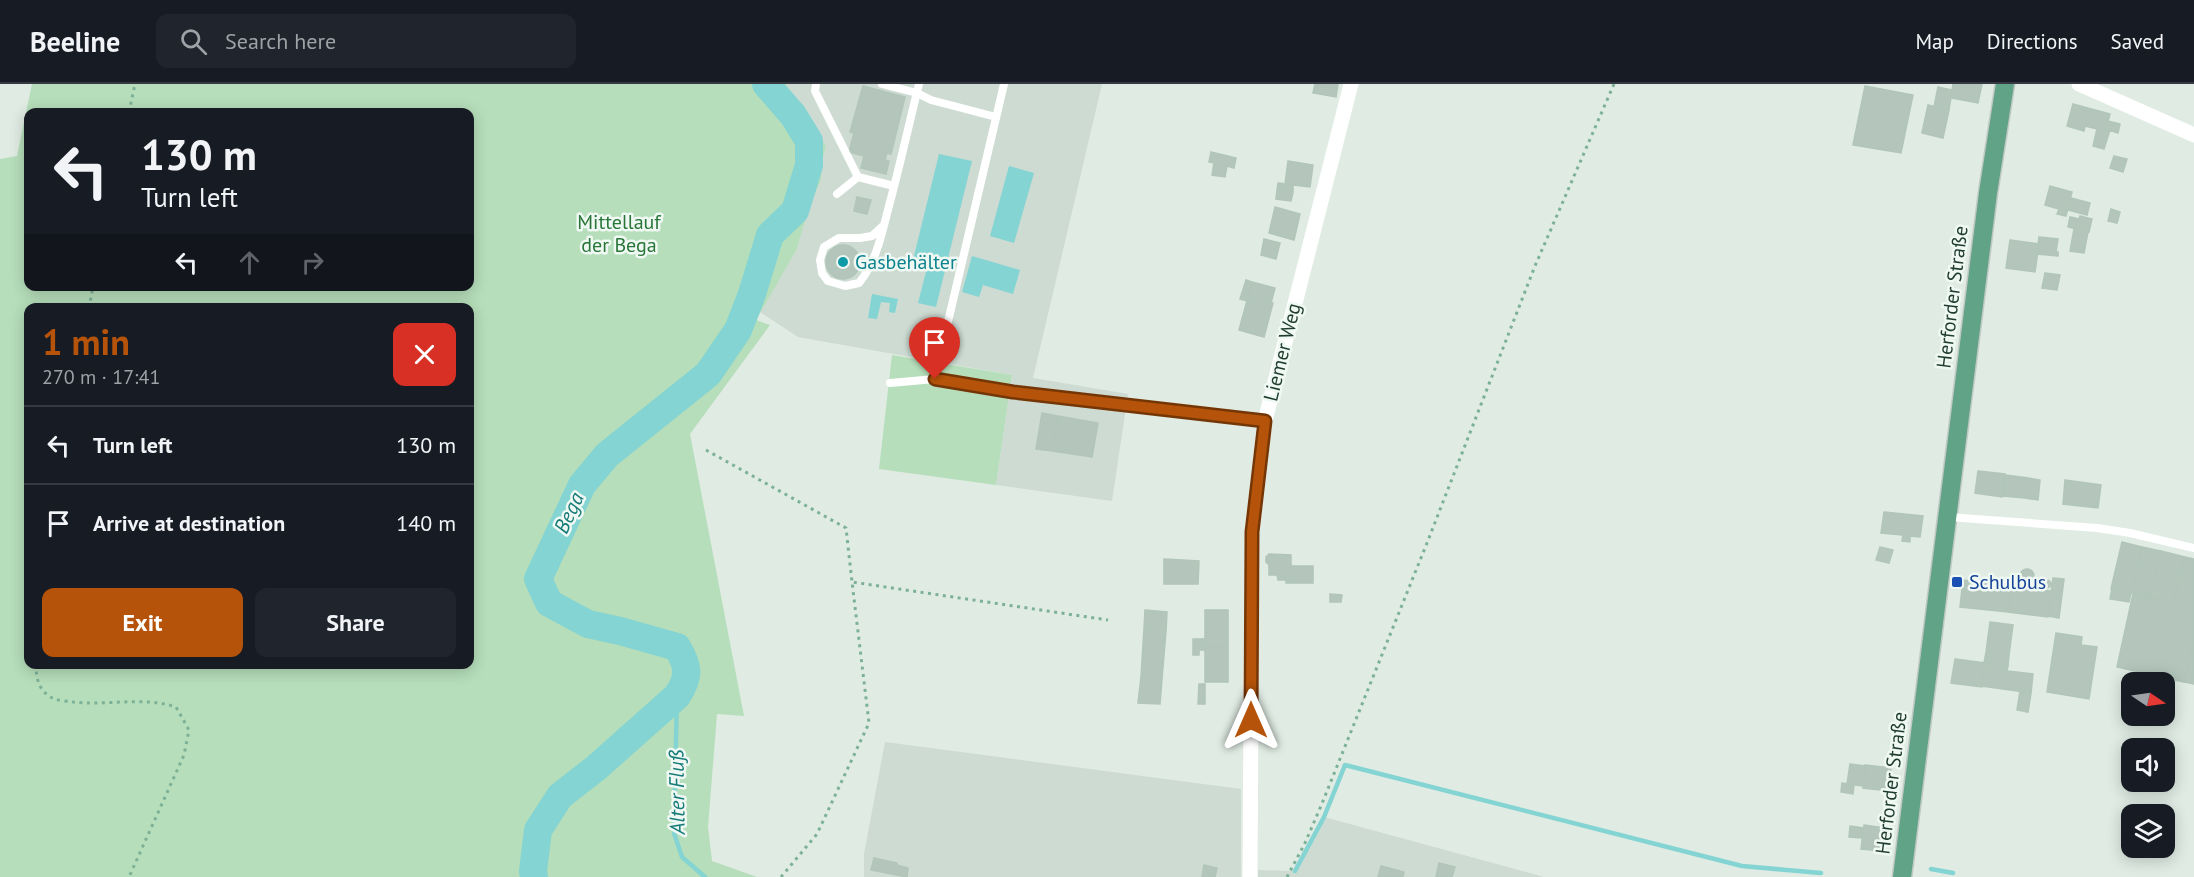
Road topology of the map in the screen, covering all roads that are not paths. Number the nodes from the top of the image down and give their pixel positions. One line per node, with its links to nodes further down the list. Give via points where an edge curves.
1 (816, 84): 10 (lane, via 815,91)
2 (882, 84): 7 (lane)
3 (1004, 84): 8 (lane)
4 (1351, 84): 16 (street, Liemer Weg)
5 (2005, 84): 17 (main road, Herforder Straße)
6 (2079, 84): 9 (street)
7 (918, 88): 8 (lane, via 931,100); 11 (lane)
8 (996, 117): 14 (lane)
9 (2194, 135)
10 (858, 177): 11 (lane); 12 (lane)
11 (894, 186): 13 (lane)
12 (837, 195)
13 (884, 225): 13 (lane, via 870,269 860,283 845,286 828,281 820,260 824,248 839,238 872,236)
14 (947, 326)
15 (890, 383): 16 (lane, via 935,379 1013,392)
16 (1265, 421): 19 (street, Liemer Weg, via 1252,532)
17 (1948, 517): 18 (lane, via 2097,528); 20 (main road, Herforder Straße)
18 (2194, 548)
19 (1250, 877)
20 (1902, 877)

